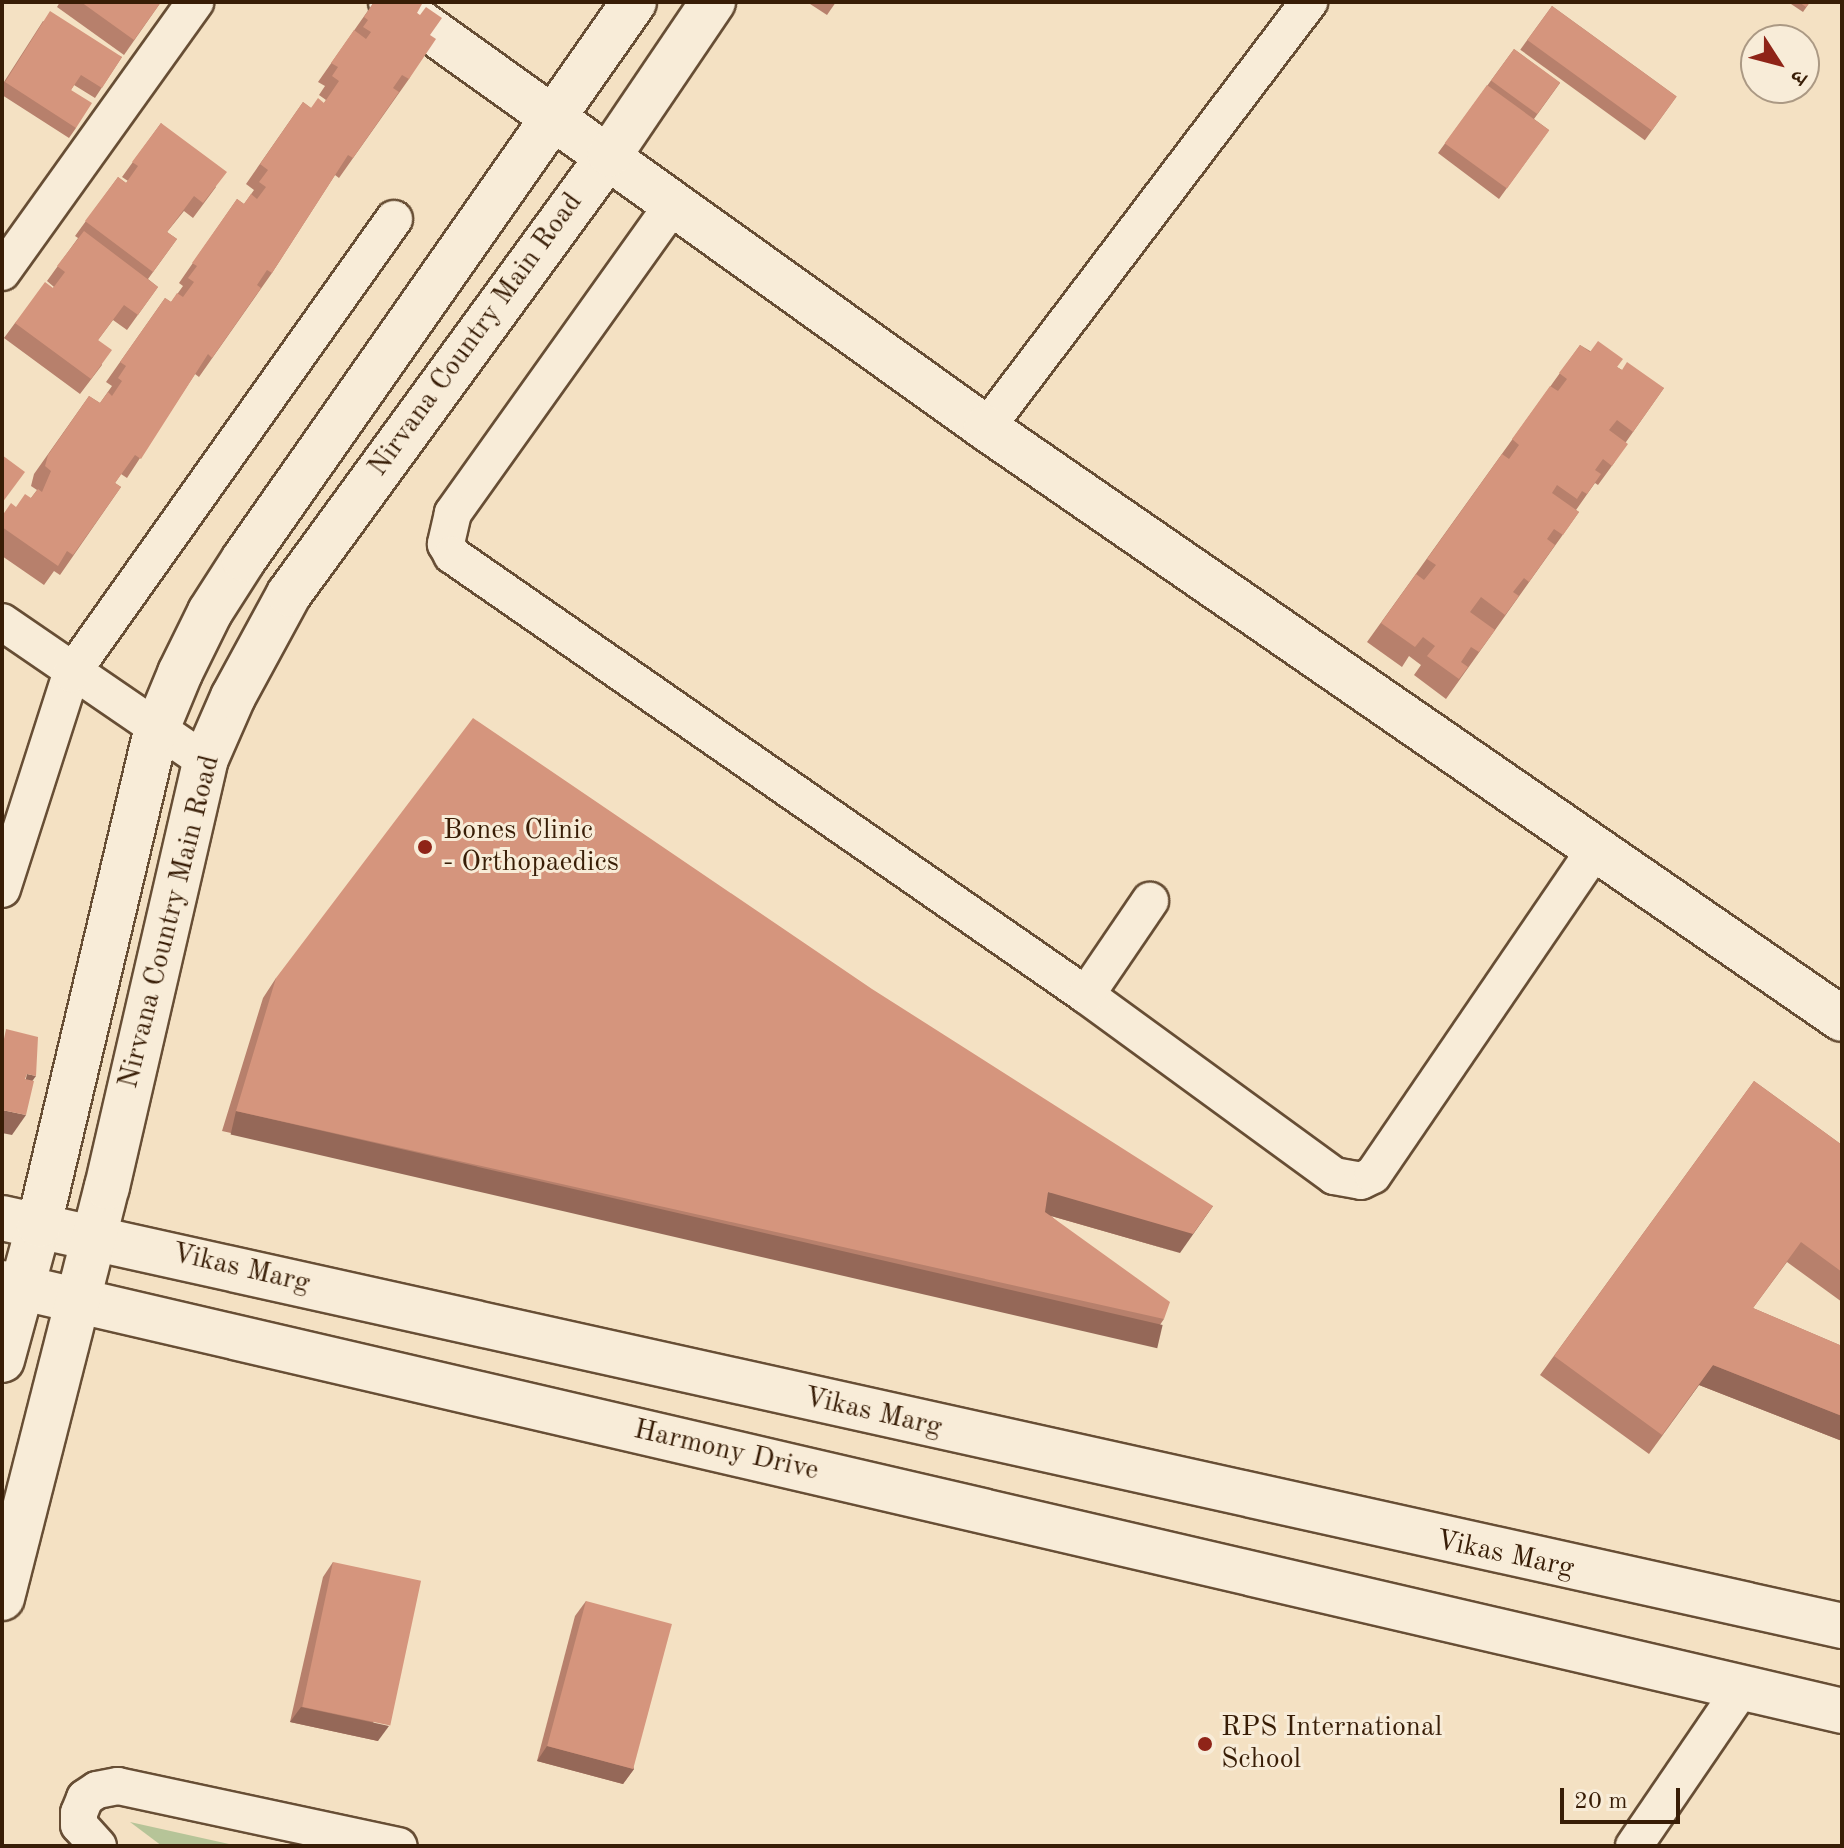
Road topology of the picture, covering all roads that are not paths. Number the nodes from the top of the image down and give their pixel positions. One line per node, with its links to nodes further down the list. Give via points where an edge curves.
1 (195, 2): 10 (street)
2 (391, 2): 6 (street)
3 (634, 2): 6 (street, Nirvana Country Main Road)
4 (713, 2): 7 (street, Nirvana Country Main Road)
5 (1309, 2): 12 (street)
6 (554, 119): 7 (street); 15 (street, Nirvana Country Main Road, via 236,572 210,612)
7 (610, 154): 8 (street); 16 (street, Nirvana Country Main Road, via 289,594 260,640)
8 (674, 203): 12 (street); 20 (street, via 453,513 446,544 452,555)
9 (394, 219): 14 (street)
10 (13, 230): 11 (street)
11 (2, 272)
12 (986, 428): 17 (street)
13 (2, 622): 14 (street)
14 (71, 674): 15 (street); 18 (street)
15 (156, 731): 16 (street); 22 (street, Nirvana Country Main Road)
16 (205, 761): 23 (street, Nirvana Country Main Road)
17 (1595, 849): 20 (street, via 1373,1175 1361,1181 1334,1176); 21 (street)
18 (2, 889)
19 (1150, 901): 20 (street)
20 (1086, 995)
21 (1842, 1019)
22 (21, 1222): 23 (street, Vikas Marg); 24 (street, Nirvana Country Main Road)
23 (95, 1236): 25 (street, Nirvana Country Main Road); 27 (street, Vikas Marg)
24 (11, 1285): 25 (street, Harmony Drive); 26 (street, Nirvana Country Main Road)
25 (76, 1301): 28 (street, Harmony Drive); 29 (street, Nirvana Country Main Road)
26 (2, 1360)
27 (774, 1390): 28 (street); 30 (street, Vikas Marg)
28 (756, 1457): 31 (street, Harmony Drive)
29 (2, 1598)
30 (1842, 1626)
31 (1741, 1689): 32 (street, Harmony Drive); 35 (street)
32 (1842, 1711)
33 (98, 1846): 34 (street, via 79,1825 79,1813 97,1790 118,1786)
34 (399, 1846)
35 (1634, 1846)

